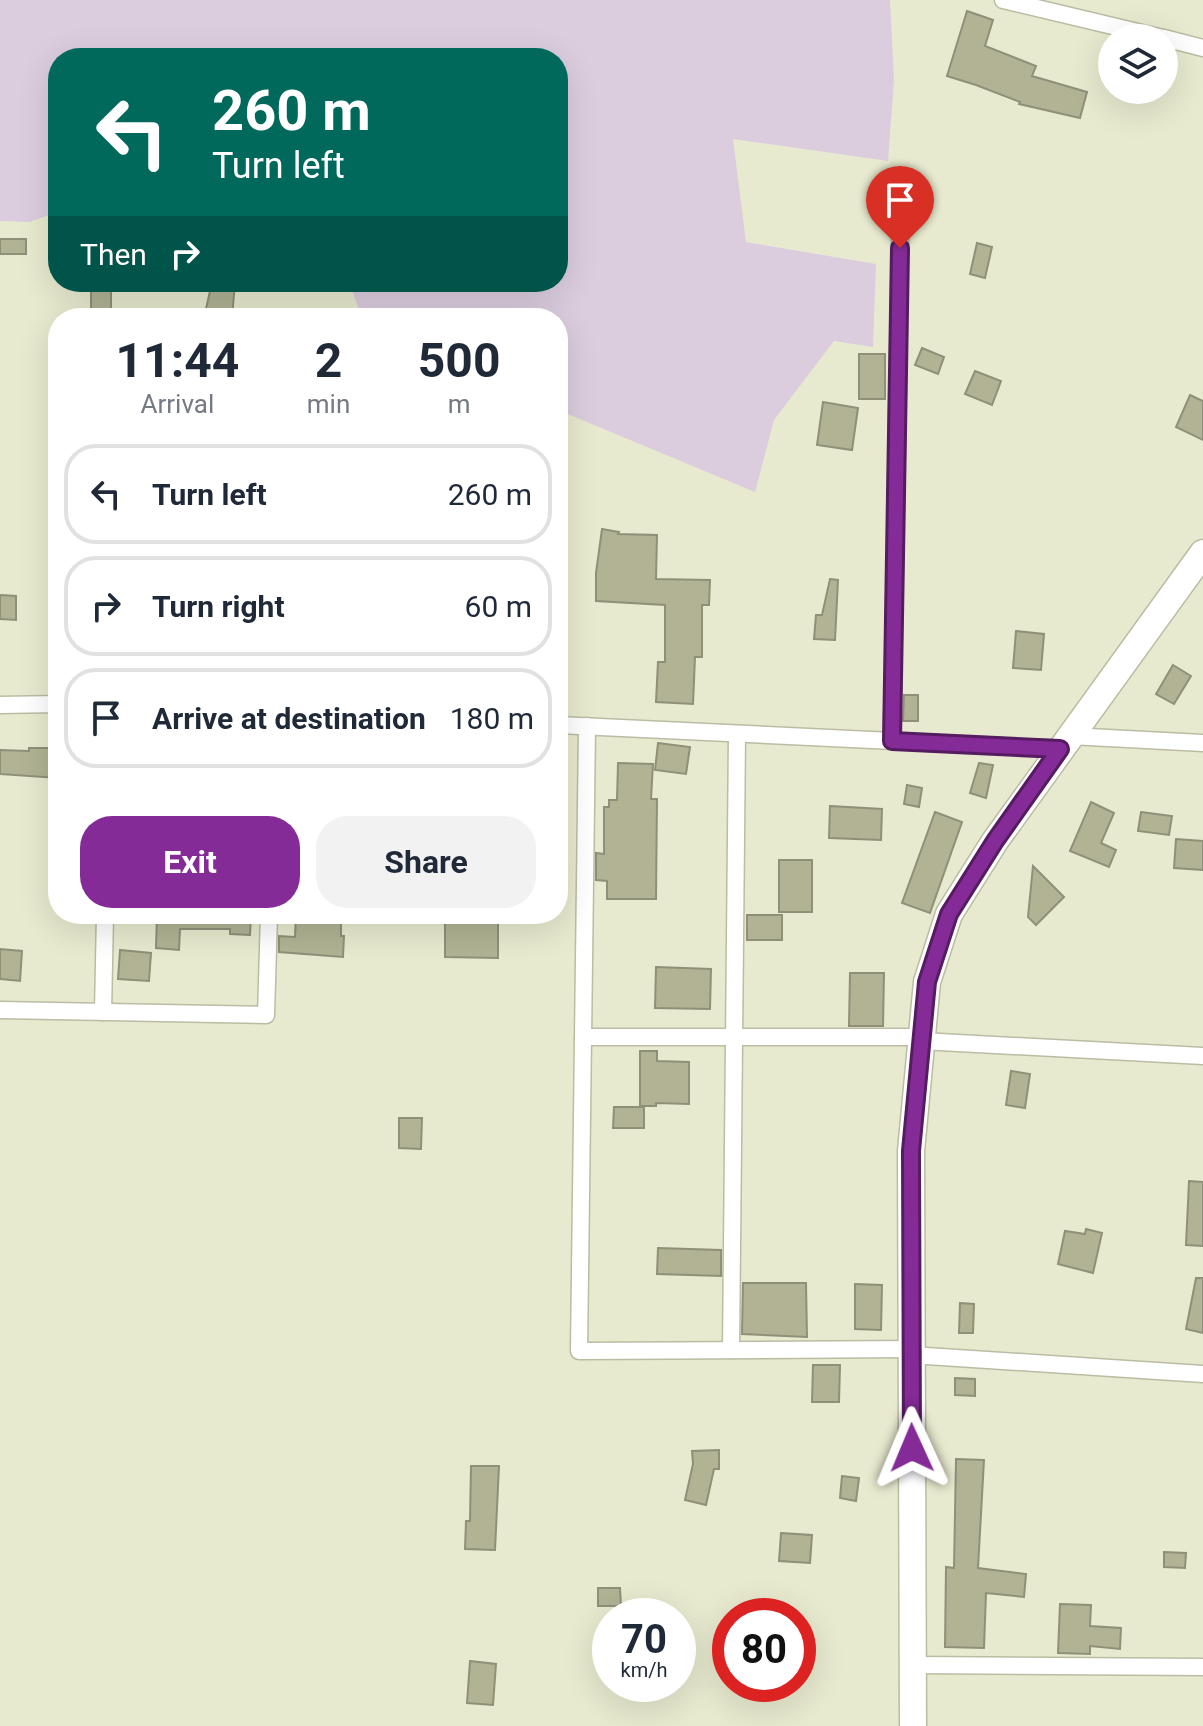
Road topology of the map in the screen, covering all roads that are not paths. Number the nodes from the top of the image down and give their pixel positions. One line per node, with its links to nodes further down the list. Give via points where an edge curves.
1 (1003, 0): 2 (street)
2 (1105, 24)
3 (1178, 42): 4 (street)
4 (1203, 48)
5 (901, 187): 12 (street)
6 (1203, 553): 13 (highway)
7 (48, 704): 8 (street)
8 (0, 705)
9 (568, 725): 10 (street)
10 (587, 726): 11 (street); 20 (street)
11 (737, 734): 12 (street); 19 (street)
12 (892, 741): 13 (street)
13 (1065, 743): 14 (street); 21 (highway, via 949,914 927,982)
14 (1203, 743)
15 (105, 924): 18 (street)
16 (269, 924): 18 (street, via 266,1015)
17 (0, 1010): 18 (street)
18 (103, 1012)
19 (736, 1036): 20 (street); 21 (street); 23 (street)
20 (583, 1037): 23 (street, via 579,1351)
21 (922, 1039): 22 (street); 24 (highway, via 911,1151)
22 (1203, 1056)
23 (731, 1350): 24 (street)
24 (910, 1352): 25 (street); 26 (highway)
25 (1203, 1374)
26 (915, 1665): 27 (street); 28 (highway)
27 (1203, 1667)
28 (913, 1726)

